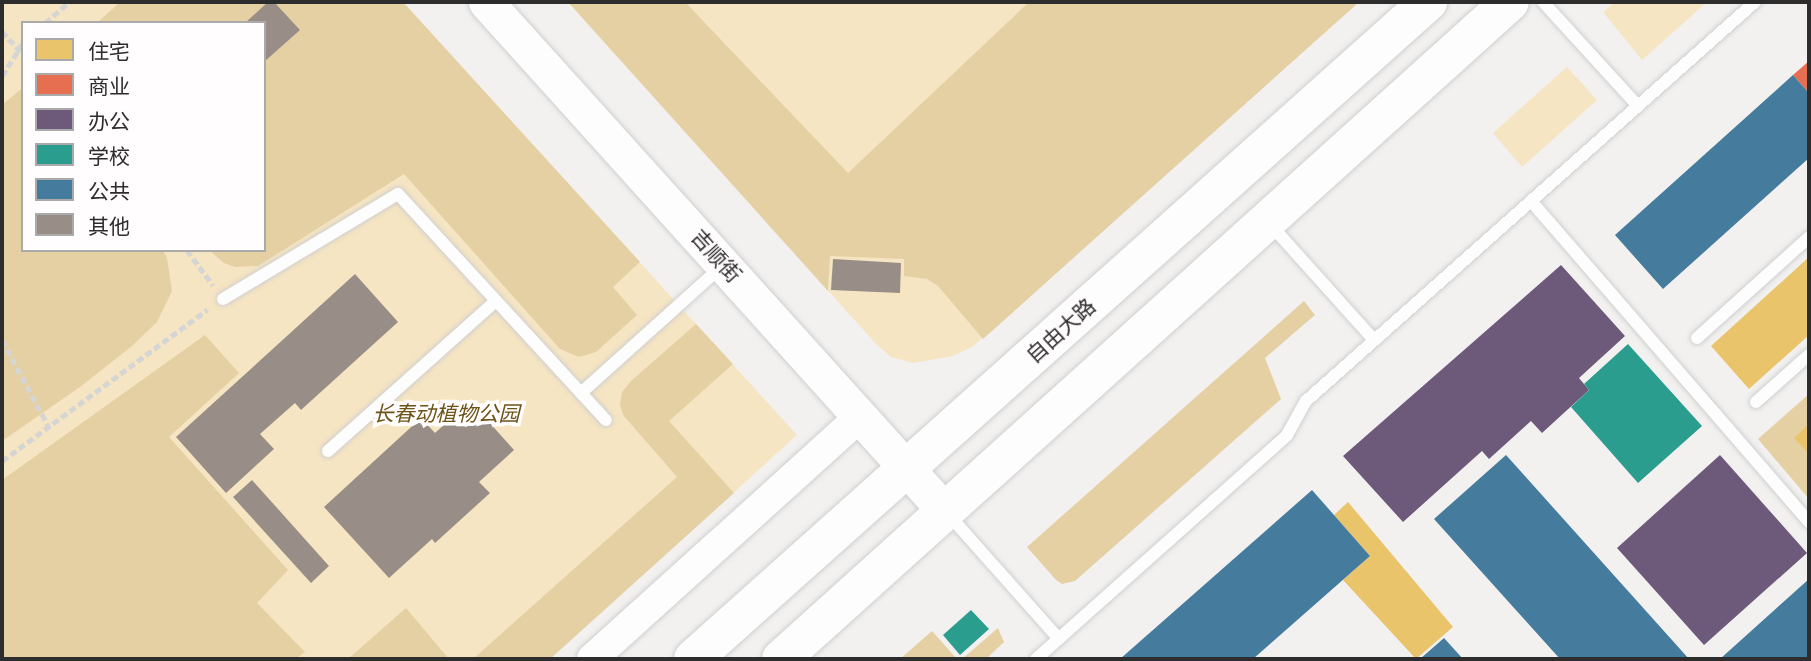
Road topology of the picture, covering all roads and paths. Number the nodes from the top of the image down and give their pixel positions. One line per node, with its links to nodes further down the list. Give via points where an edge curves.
1 (69, 2): 7 (path)
2 (486, 2): 18 (main road, 吉顺街)
3 (1428, 2): 32 (main road, 自由大路)
4 (1510, 2): 15 (main road)
5 (1543, 2): 13 (lane)
6 (1755, 2): 13 (lane)
7 (48, 21)
8 (2, 31): 10 (path)
9 (21, 45): 10 (path)
10 (17, 48): 11 (path); 12 (path)
11 (21, 52)
12 (2, 76)
13 (1638, 106): 14 (lane)
14 (1531, 201): 23 (lane); 34 (lane)
15 (1268, 222): 23 (lane); 33 (main road)
16 (1809, 237): 21 (lane)
17 (188, 252): 19 (path)
18 (723, 265): 25 (lane); 27 (main road, 吉顺街)
19 (223, 299): 20 (lane, via 398,194); 29 (path)
20 (496, 301): 25 (lane); 30 (lane)
21 (1697, 338)
22 (2, 340): 29 (path)
23 (1374, 340): 35 (lane, via 1306,401 1287,435)
24 (1809, 355): 26 (lane)
25 (580, 393): 28 (lane)
26 (1756, 402)
27 (860, 417): 32 (main road, 吉顺街); 36 (street)
28 (606, 420)
29 (49, 428): 31 (path)
30 (328, 451)
31 (2, 461)
32 (907, 468): 33 (main road, 吉顺街); 37 (main road, 自由大路)
33 (945, 511): 35 (lane); 38 (main road)
34 (1809, 522)
35 (1059, 639): 39 (lane)
36 (592, 659)
37 (693, 659)
38 (781, 659)
39 (1036, 659)

